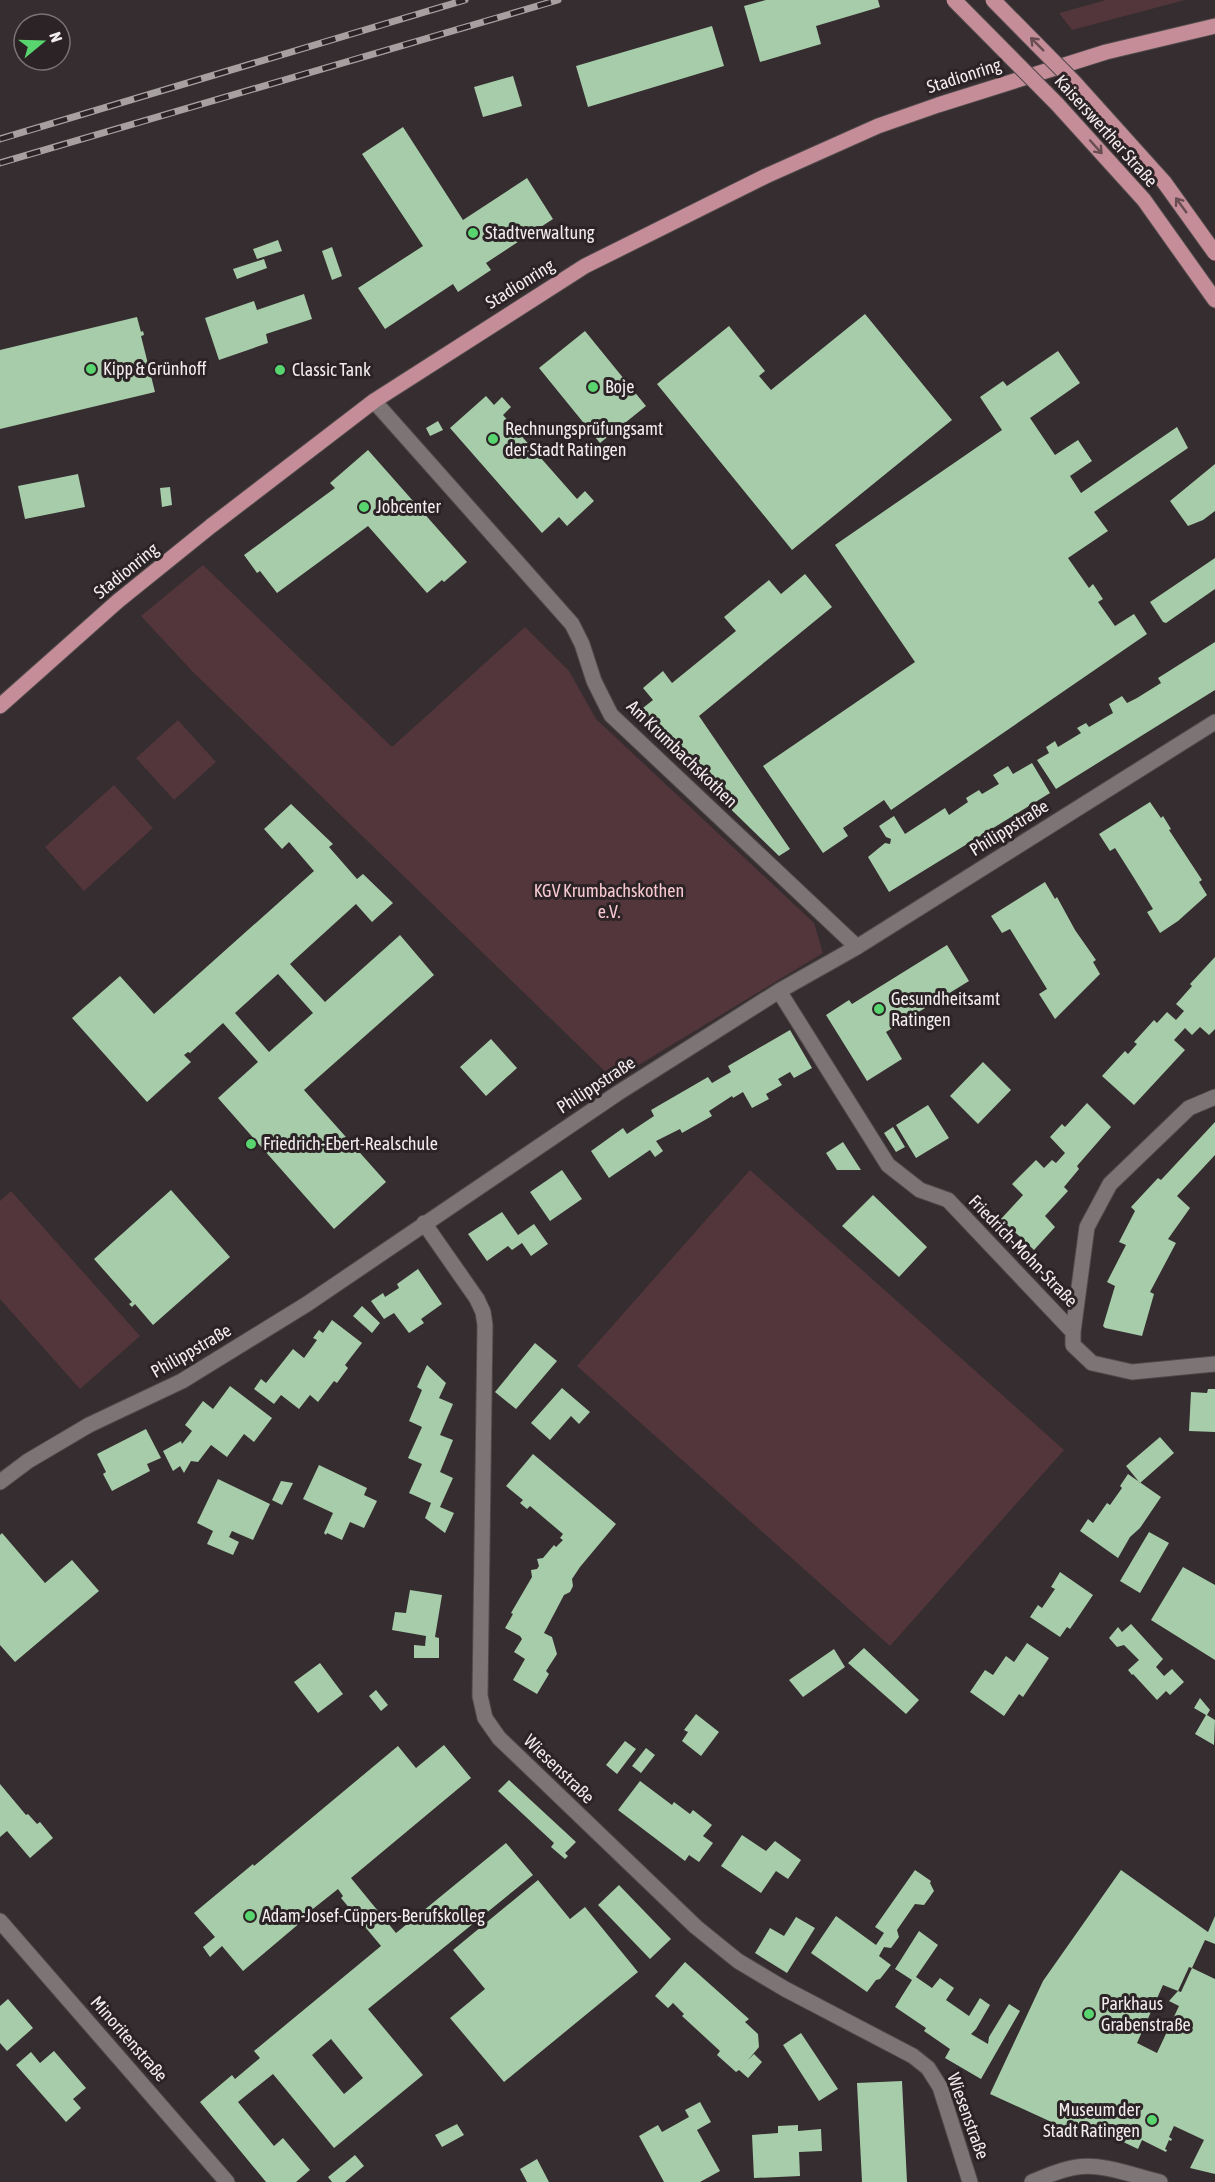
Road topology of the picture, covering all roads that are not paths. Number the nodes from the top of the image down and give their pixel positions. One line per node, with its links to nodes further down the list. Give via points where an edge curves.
1 (954, 0): 5 (main road, Kaiserswerther Straße, one-way to 5, bridge, via 1057,104 1144,200)
2 (993, 0): 4 (main road, Kaiserswerther Straße, one-way to 2, bridge, via 1164,182)
3 (1215, 26): 6 (main road, Stadionring, via 1106,52 878,126 766,176 585,266)
4 (1215, 253)
5 (1215, 300)
6 (374, 401): 7 (main road, Stadionring, via 118,602); 9 (street, Am Krumbachskothen, via 572,624 611,715)
7 (0, 706)
8 (1215, 722): 9 (street, Philippstraße)
9 (857, 947): 10 (street, Philippstraße)
10 (779, 991): 12 (street, Philippstraße); 13 (street, Friedrich-Mohn-Straße, via 888,1165 920,1190 948,1200)
11 (1215, 1097): 13 (street, via 1189,1108 1110,1184 1087,1227)
12 (424, 1223): 15 (street, Philippstraße, via 307,1304 182,1381 89,1425); 18 (street, Wiesenstraße, via 477,1299 485,1325 480,1696 485,1718 499,1738 729,1954 784,1989 913,2056 928,2068 940,2087)
13 (1073, 1332): 14 (street, Friedrich-Mohn-Straße, via 1073,1345 1092,1363 1122,1370)
14 (1215, 1364)
15 (0, 1482)
16 (0, 1921): 17 (street, Minoritenstraße)
17 (227, 2182)
18 (970, 2182)
19 (1032, 2182): 20 (street, via 1078,2166)
20 (1160, 2182)

